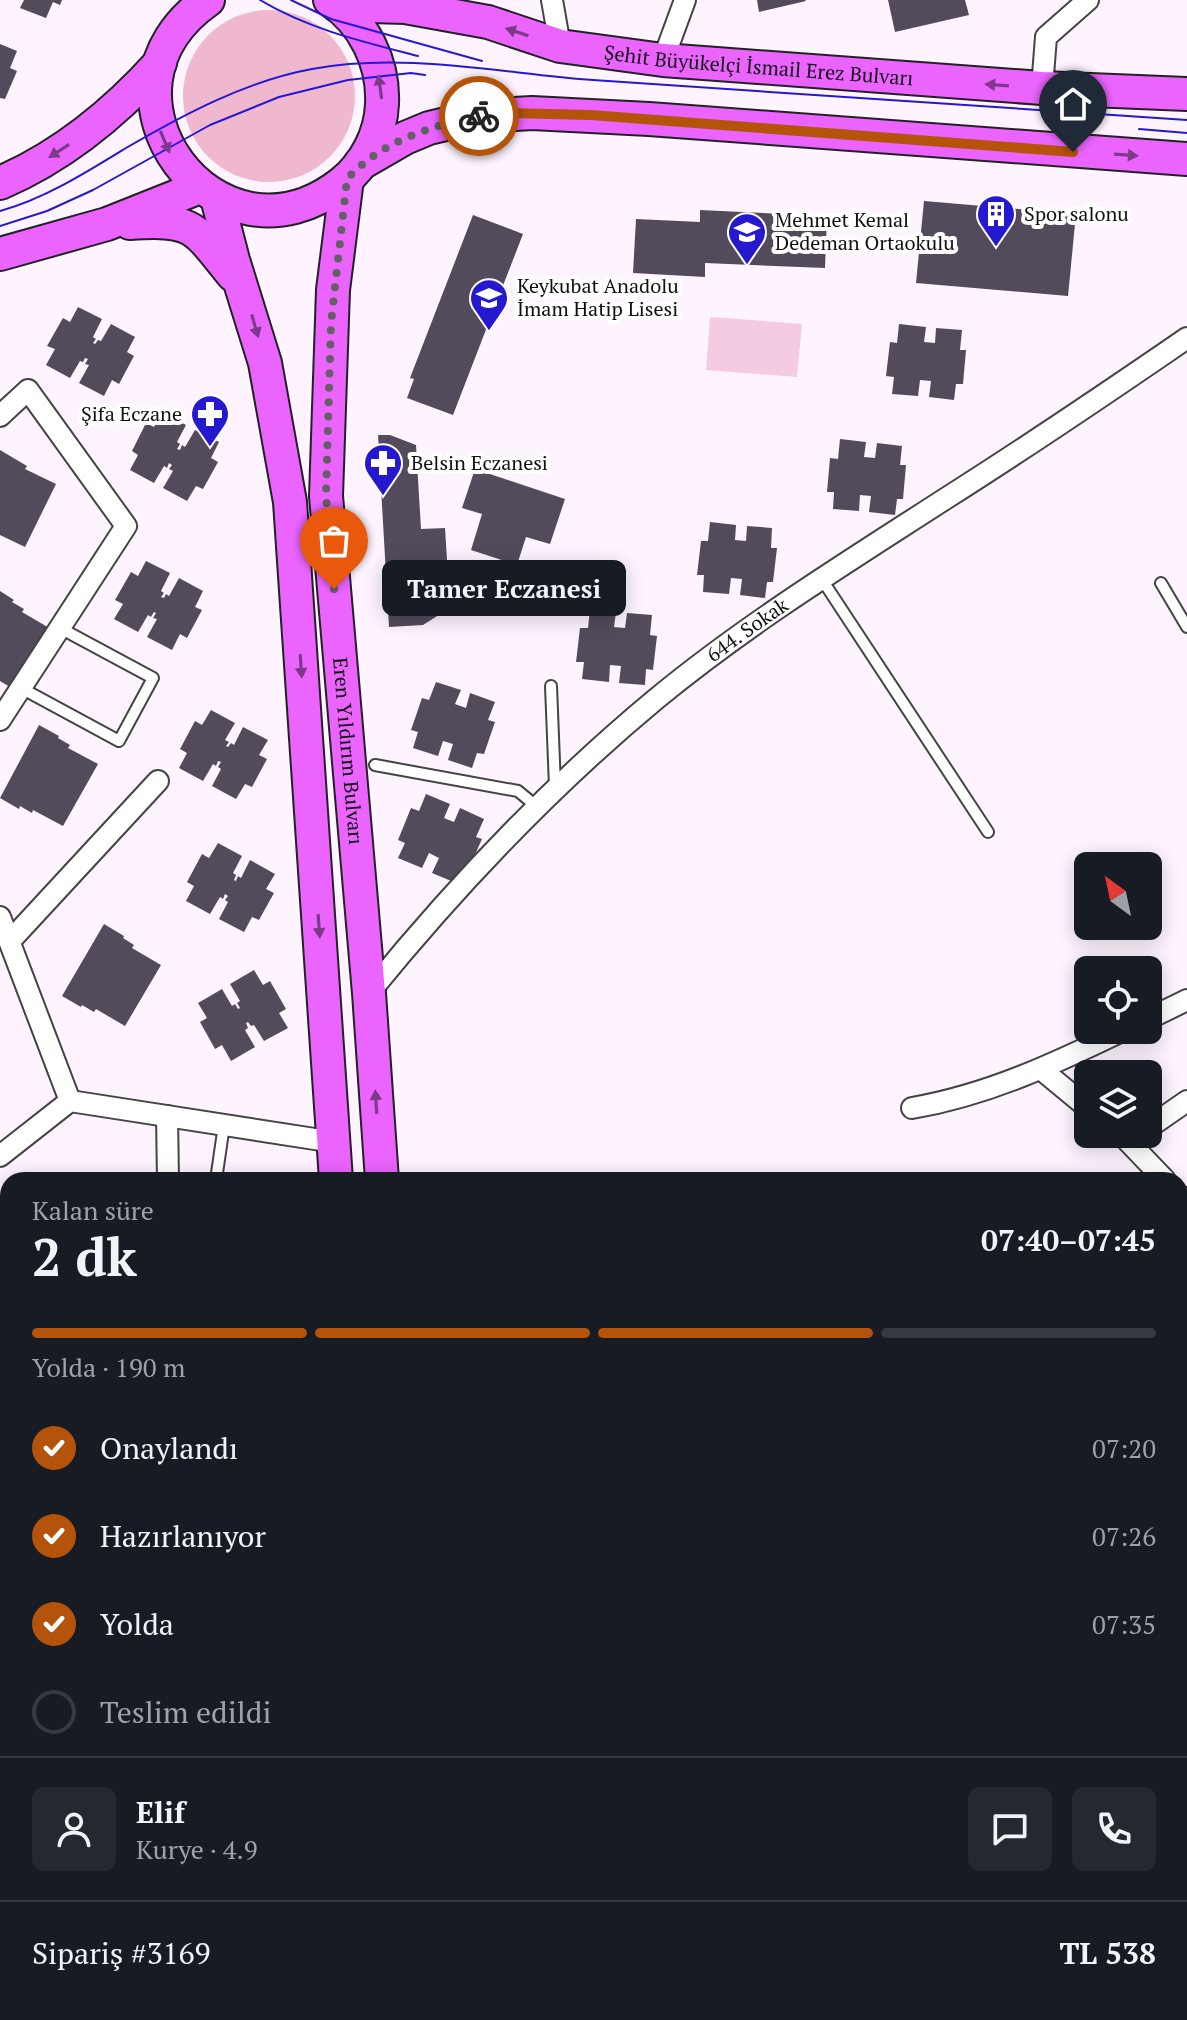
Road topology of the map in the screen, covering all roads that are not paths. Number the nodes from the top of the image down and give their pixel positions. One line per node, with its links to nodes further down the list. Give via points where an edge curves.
1 (171, 0): 8 (main road)
2 (208, 0): 8 (main road, via 191,13)
3 (552, 0): 7 (street)
4 (685, 0): 9 (street)
5 (1088, 0): 10 (street, via 1046,37)
6 (334, 2): 7 (main road, Şehit Büyükelçi İsmail Erez Bulvarı, one-way to 6, via 474,20 405,7); 13 (main road, one-way to 6, via 378,129 383,90 365,33)
7 (560, 46): 9 (main road, Şehit Büyükelçi İsmail Erez Bulvarı)
8 (163, 54): 14 (main road, one-way to 14, via 128,98 83,135); 15 (main road, one-way to 15, via 156,83 158,122 173,159)
9 (663, 60): 10 (main road, Şehit Büyükelçi İsmail Erez Bulvarı, one-way to 9)
10 (1042, 88): 11 (main road, Şehit Büyükelçi İsmail Erez Bulvarı)
11 (1187, 94)
12 (1187, 159): 13 (main road, one-way to 12, via 405,138 442,125 532,113)
13 (354, 172): 15 (main road, via 331,191 295,207 255,209); 36 (main road, Eren Yıldırım Bulvarı, via 333,290 326,496)
14 (0, 183)
15 (209, 193): 16 (main road); 18 (main road, Eren Yıldırım Bulvarı)
16 (107, 224): 17 (main road); 18 (main road, via 186,224)
17 (0, 254)
18 (242, 286): 48 (main road, Eren Yıldırım Bulvarı, one-way to 48, via 265,363 290,502)
19 (1187, 338): 21 (street, 644. Sokak)
20 (0, 416): 24 (street, via 28,390 126,526)
21 (821, 578): 30 (street, 644. Sokak, via 657,698); 32 (lane)
22 (1161, 583): 23 (lane)
23 (1187, 627)
24 (60, 628): 26 (street); 26 (lane, via 153,678 119,741)
25 (551, 686): 30 (lane)
26 (21, 688): 27 (street)
27 (0, 720)
28 (375, 765): 31 (lane, via 518,791)
29 (158, 781): 34 (street)
30 (555, 789): 31 (street, 644. Sokak)
31 (536, 806): 36 (street, 644. Sokak, via 458,887)
32 (988, 832)
33 (0, 917): 34 (street)
34 (10, 941): 35 (street)
35 (9, 965): 42 (street)
36 (369, 993): 54 (main road, Eren Yıldırım Bulvarı, one-way to 36)
37 (1187, 1000): 38 (street)
38 (1162, 1012)
39 (1095, 1044): 40 (street)
40 (1042, 1070): 41 (street); 44 (street, via 952,1102)
41 (1074, 1096)
42 (70, 1101): 45 (street); 50 (street)
43 (1187, 1101): 46 (street)
44 (912, 1108)
45 (167, 1116): 47 (street); 51 (street)
46 (1162, 1118)
47 (224, 1125): 48 (street); 52 (lane)
48 (334, 1142): 53 (main road, Eren Yıldırım Bulvarı)
49 (1139, 1148): 55 (street)
50 (0, 1156)
51 (168, 1172)
52 (217, 1172)
53 (336, 1172)
54 (381, 1172)
55 (1158, 1172)

